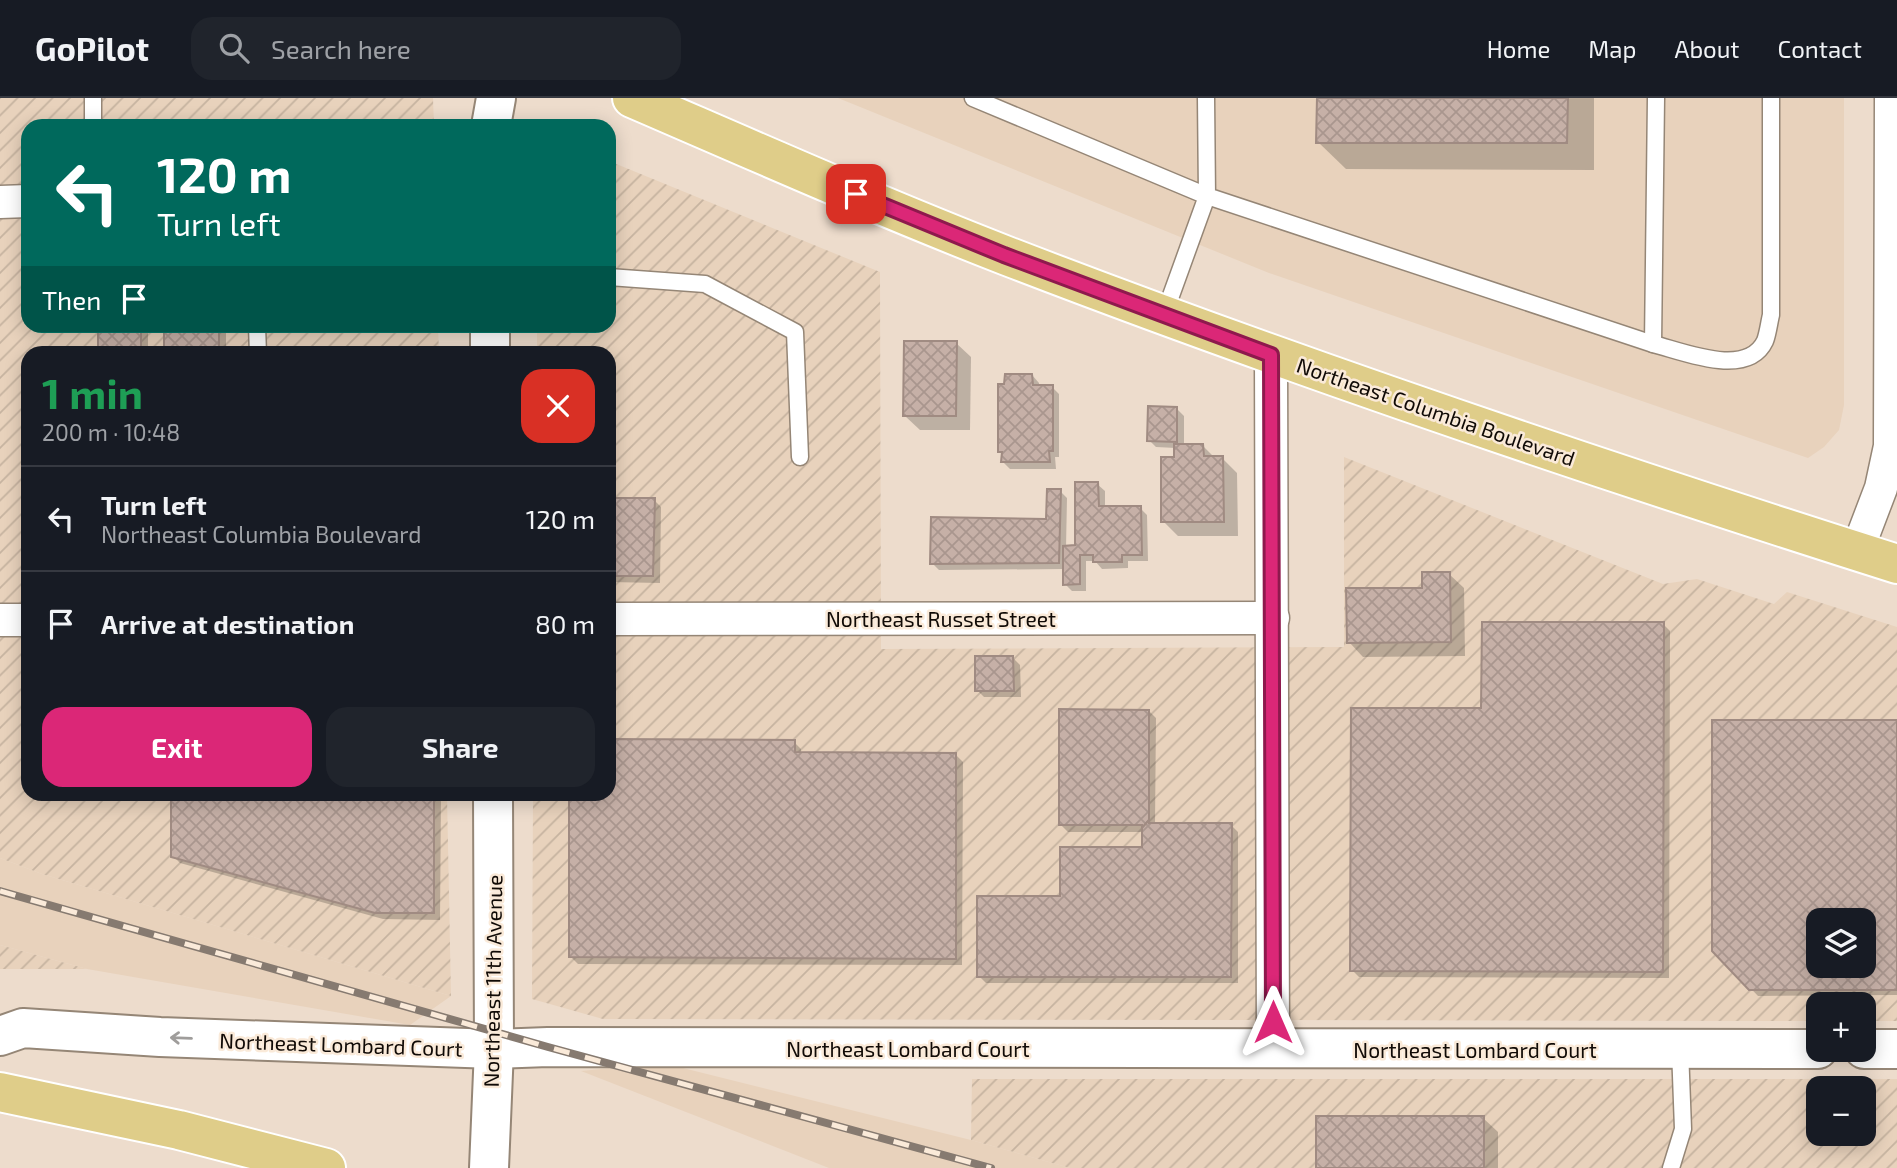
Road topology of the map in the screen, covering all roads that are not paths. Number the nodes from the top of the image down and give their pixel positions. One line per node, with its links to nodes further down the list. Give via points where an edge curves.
1 (93, 98): 9 (lane)
2 (496, 98): 10 (street)
3 (632, 98): 16 (main road, Northeast Columbia Boulevard, via 868,200)
4 (972, 98): 11 (lane)
5 (1206, 98): 11 (lane)
6 (1656, 98): 17 (lane)
7 (1772, 98): 17 (lane, via 1772,315 1764,344 1744,360 1716,360)
8 (1891, 98): 14 (street)
9 (93, 119)
10 (492, 119)
11 (1207, 196): 16 (lane); 17 (lane)
12 (21, 201): 13 (street)
13 (0, 202)
14 (1894, 266): 20 (street, via 1890,446 1881,488)
15 (616, 278): 19 (lane, via 705,284 795,332)
16 (1164, 315): 18 (main road, Northeast Columbia Boulevard)
17 (1653, 344)
18 (1271, 355): 20 (main road, Northeast Columbia Boulevard); 22 (street)
19 (800, 457)
20 (1857, 551): 21 (main road, Northeast Columbia Boulevard)
21 (1897, 564)
22 (1273, 618): 23 (street, Northeast Russet Street); 29 (street)
23 (616, 619)
24 (0, 620): 25 (street)
25 (21, 620)
26 (493, 801): 28 (street, Northeast 11th Avenue)
27 (0, 1036): 28 (street, Northeast Lombard Court, one-way to 27, via 23,1028)
28 (494, 1049): 29 (street, Northeast Lombard Court); 36 (street, Northeast 11th Avenue)
29 (1273, 1049): 30 (street, Northeast Lombard Court)
30 (1681, 1049): 31 (street, Northeast Lombard Court); 37 (lane, via 1683,1129)
31 (1806, 1049)
32 (1876, 1049): 33 (street)
33 (1897, 1049)
34 (0, 1092): 35 (main road, via 179,1130)
35 (326, 1168)
36 (489, 1168)
37 (1671, 1168)

